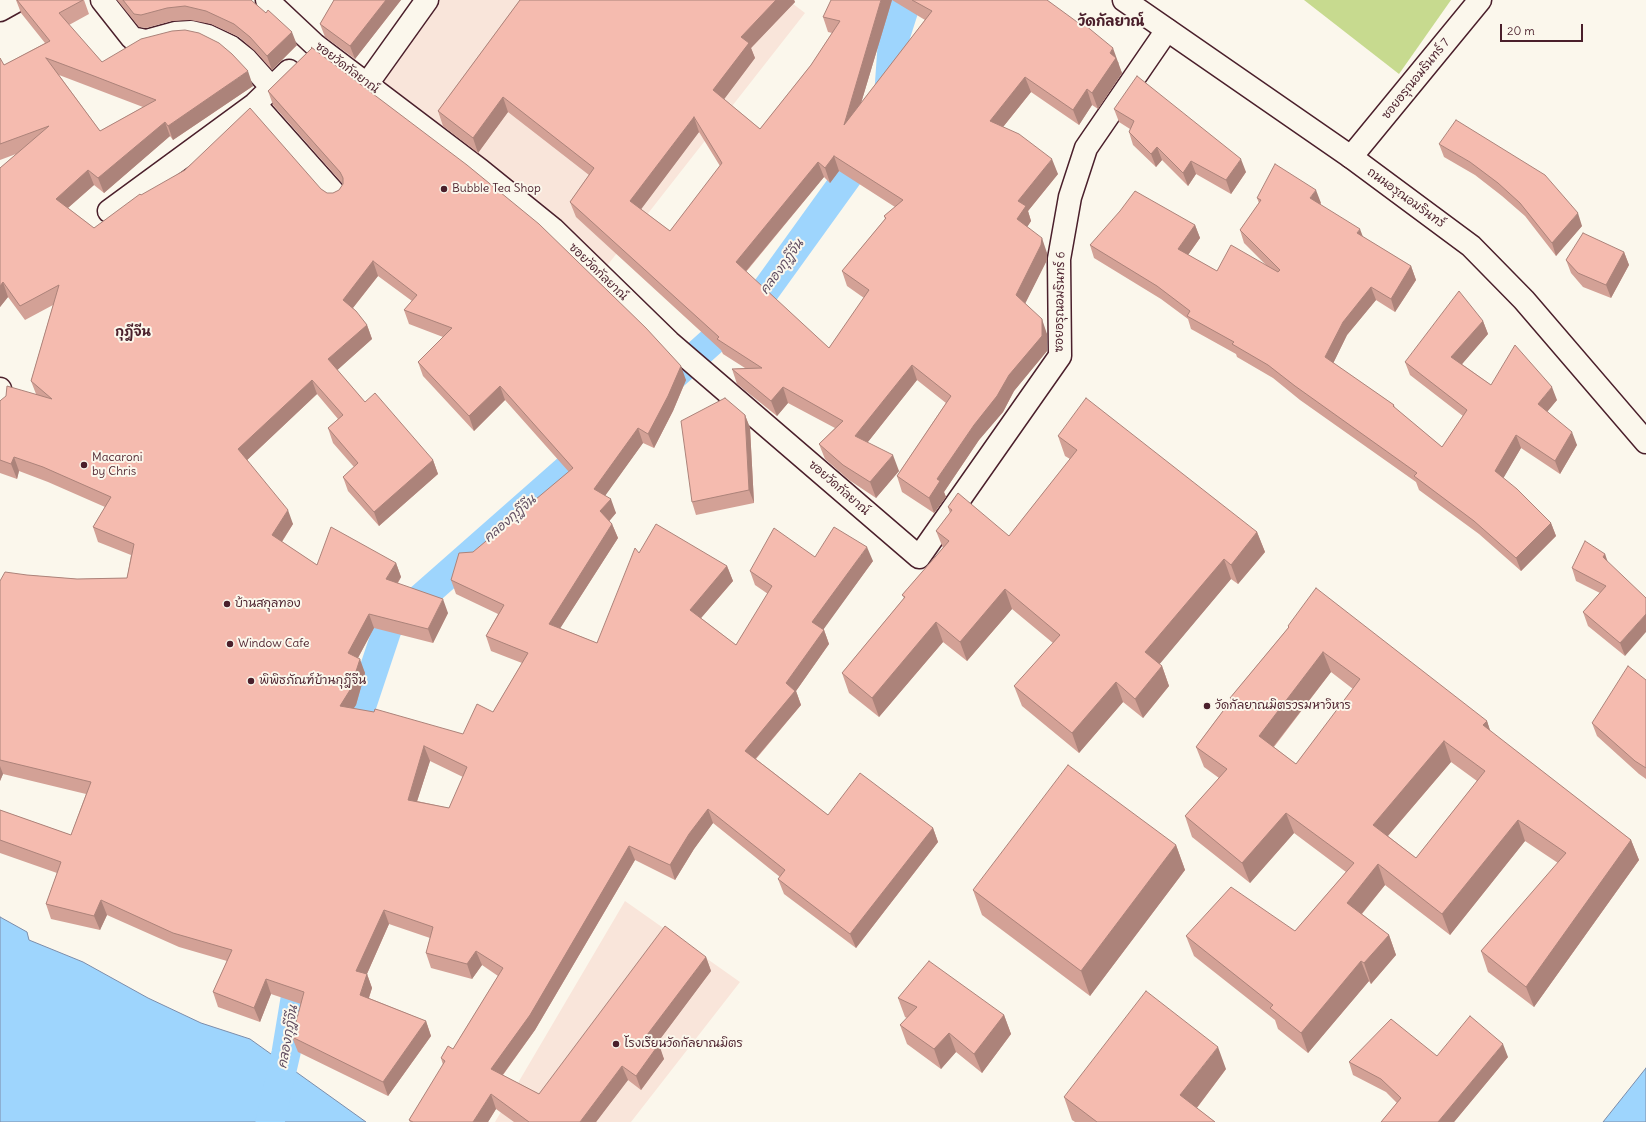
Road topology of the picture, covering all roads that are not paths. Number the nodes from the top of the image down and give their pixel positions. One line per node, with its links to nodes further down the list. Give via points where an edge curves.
1 (18, 0): 7 (street)
2 (102, 0): 11 (street, via 132,38 146,41 175,33 191,32 208,36 231,47 246,59)
3 (267, 0): 9 (street, ซอยวัดกัลยาณ์)
4 (427, 0): 10 (street)
5 (1124, 0): 8 (street, ถนนอรุณอมรินทร์)
6 (1480, 0): 13 (street, ซอยอรุณอมรินทร์ 7)
7 (0, 10)
8 (1167, 30): 13 (street, ถนนอรุณอมรินทร์); 19 (street, ซอยอรุณอมรินทร์ 6, via 1086,148 1070,197 1059,259 1060,356)
9 (315, 45): 10 (street, ซอยวัดกัลยาณ์); 11 (street)
10 (367, 84): 19 (street, ซอยวัดกัลยาณ์, via 553,229 669,342)
11 (272, 88): 12 (street)
12 (255, 104): 14 (street); 15 (street)
13 (1351, 158): 18 (street, ถนนอรุณอมรินทร์, via 1471,246 1524,300)
14 (336, 195)
15 (109, 212)
16 (0, 390): 17 (street)
17 (0, 404)
18 (1646, 442)
19 (919, 557)

